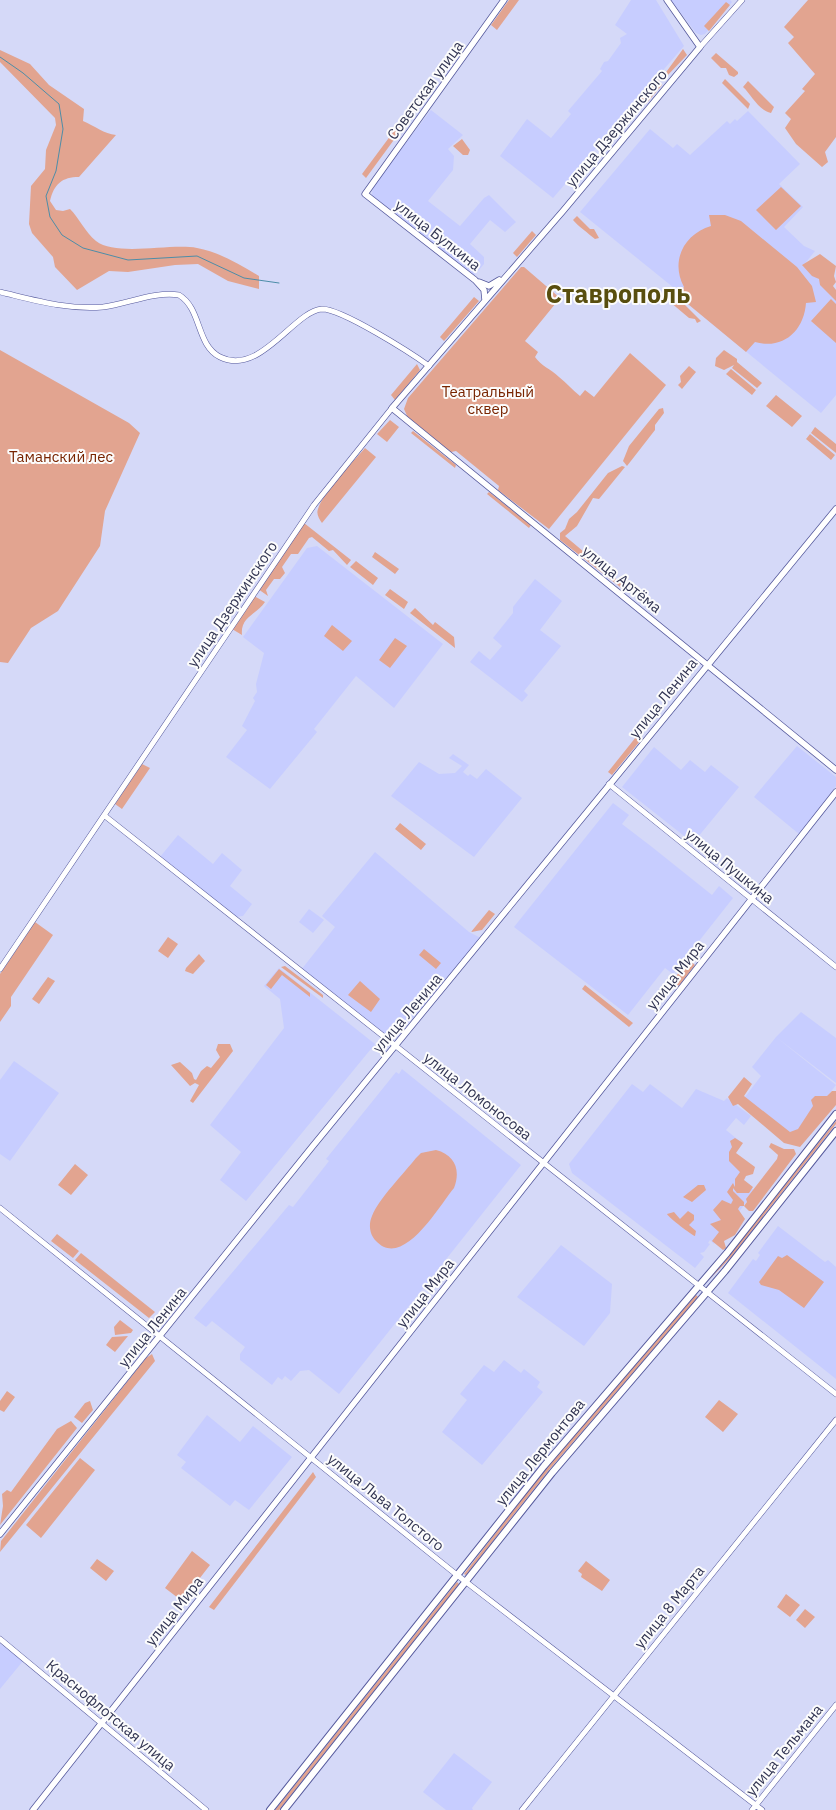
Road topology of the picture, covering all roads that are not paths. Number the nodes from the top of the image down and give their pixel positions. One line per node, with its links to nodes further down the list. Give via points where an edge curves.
1 (504, 0): 5 (main road, Советская улица)
2 (667, 0): 4 (main road)
3 (742, 0): 4 (street, улица Дзержинского)
4 (700, 48): 6 (main road, улица Дзержинского)
5 (364, 194): 7 (main road, улица Булкина)
6 (509, 272): 7 (main road, улица Дзержинского, via 492,286); 9 (main road, улица Дзержинского)
7 (475, 280): 9 (main road, улица Булкина, via 484,290)
8 (0, 292): 10 (street, via 71,308 103,307 166,294 179,295 191,308 210,348 218,357 233,361 257,354 308,316 320,309 326,310 356,322)
9 (484, 302): 10 (main road, улица Дзержинского)
10 (429, 366): 11 (main road, улица Дзержинского)
11 (392, 408): 13 (main road, улица Артёма); 17 (street, улица Дзержинского, via 314,505)
12 (836, 509): 13 (main road, улица Ленина)
13 (707, 665): 14 (main road, улица Артёма); 15 (main road, улица Ленина)
14 (836, 770)
15 (609, 784): 18 (street, улица Пушкина); 21 (main road, улица Ленина)
16 (836, 792): 18 (main road, улица Мира)
17 (105, 816): 20 (street, улица Дзержинского); 21 (street, улица Ломоносова)
18 (751, 899): 19 (street, улица Пушкина); 24 (main road, улица Мира)
19 (836, 967)
20 (0, 969)
21 (396, 1046): 24 (street, улица Ломоносова); 28 (main road, улица Ленина)
22 (836, 1114): 26 (main road, улица Лермонтова)
23 (836, 1131): 27 (main road, улица Лермонтова)
24 (543, 1163): 26 (street, улица Ломоносова); 31 (main road, улица Мира)
25 (0, 1208): 28 (street, улица Льва Толстого)
26 (699, 1285): 27 (street, улица Ломоносова); 33 (main road, улица Лермонтова, via 544,1466)
27 (708, 1291): 29 (street, улица Ломоносова); 34 (main road, улица Лермонтова, via 558,1466)
28 (160, 1337): 31 (street, улица Льва Толстого); 32 (main road, улица Ленина)
29 (836, 1394)
30 (836, 1420): 36 (street, улица 8 Марта)
31 (311, 1459): 33 (street, улица Льва Толстого); 38 (main road, улица Мира)
32 (0, 1534)
33 (457, 1575): 34 (street, улица Льва Толстого); 42 (main road, улица Лермонтова)
34 (465, 1582): 36 (street, улица Льва Толстого); 43 (main road, улица Лермонтова)
35 (0, 1639): 38 (street, Краснофлотская улица)
36 (613, 1695): 39 (street, улица Льва Толстого); 44 (street, улица 8 Марта)
37 (836, 1705): 39 (street, улица Тельмана)
38 (102, 1722): 40 (main road, улица Мира); 41 (street, Краснофлотская улица)
39 (754, 1808): 45 (street, улица Льва Толстого)
40 (33, 1810)
41 (206, 1810)
42 (270, 1810)
43 (284, 1810)
44 (522, 1810)
45 (762, 1810)

